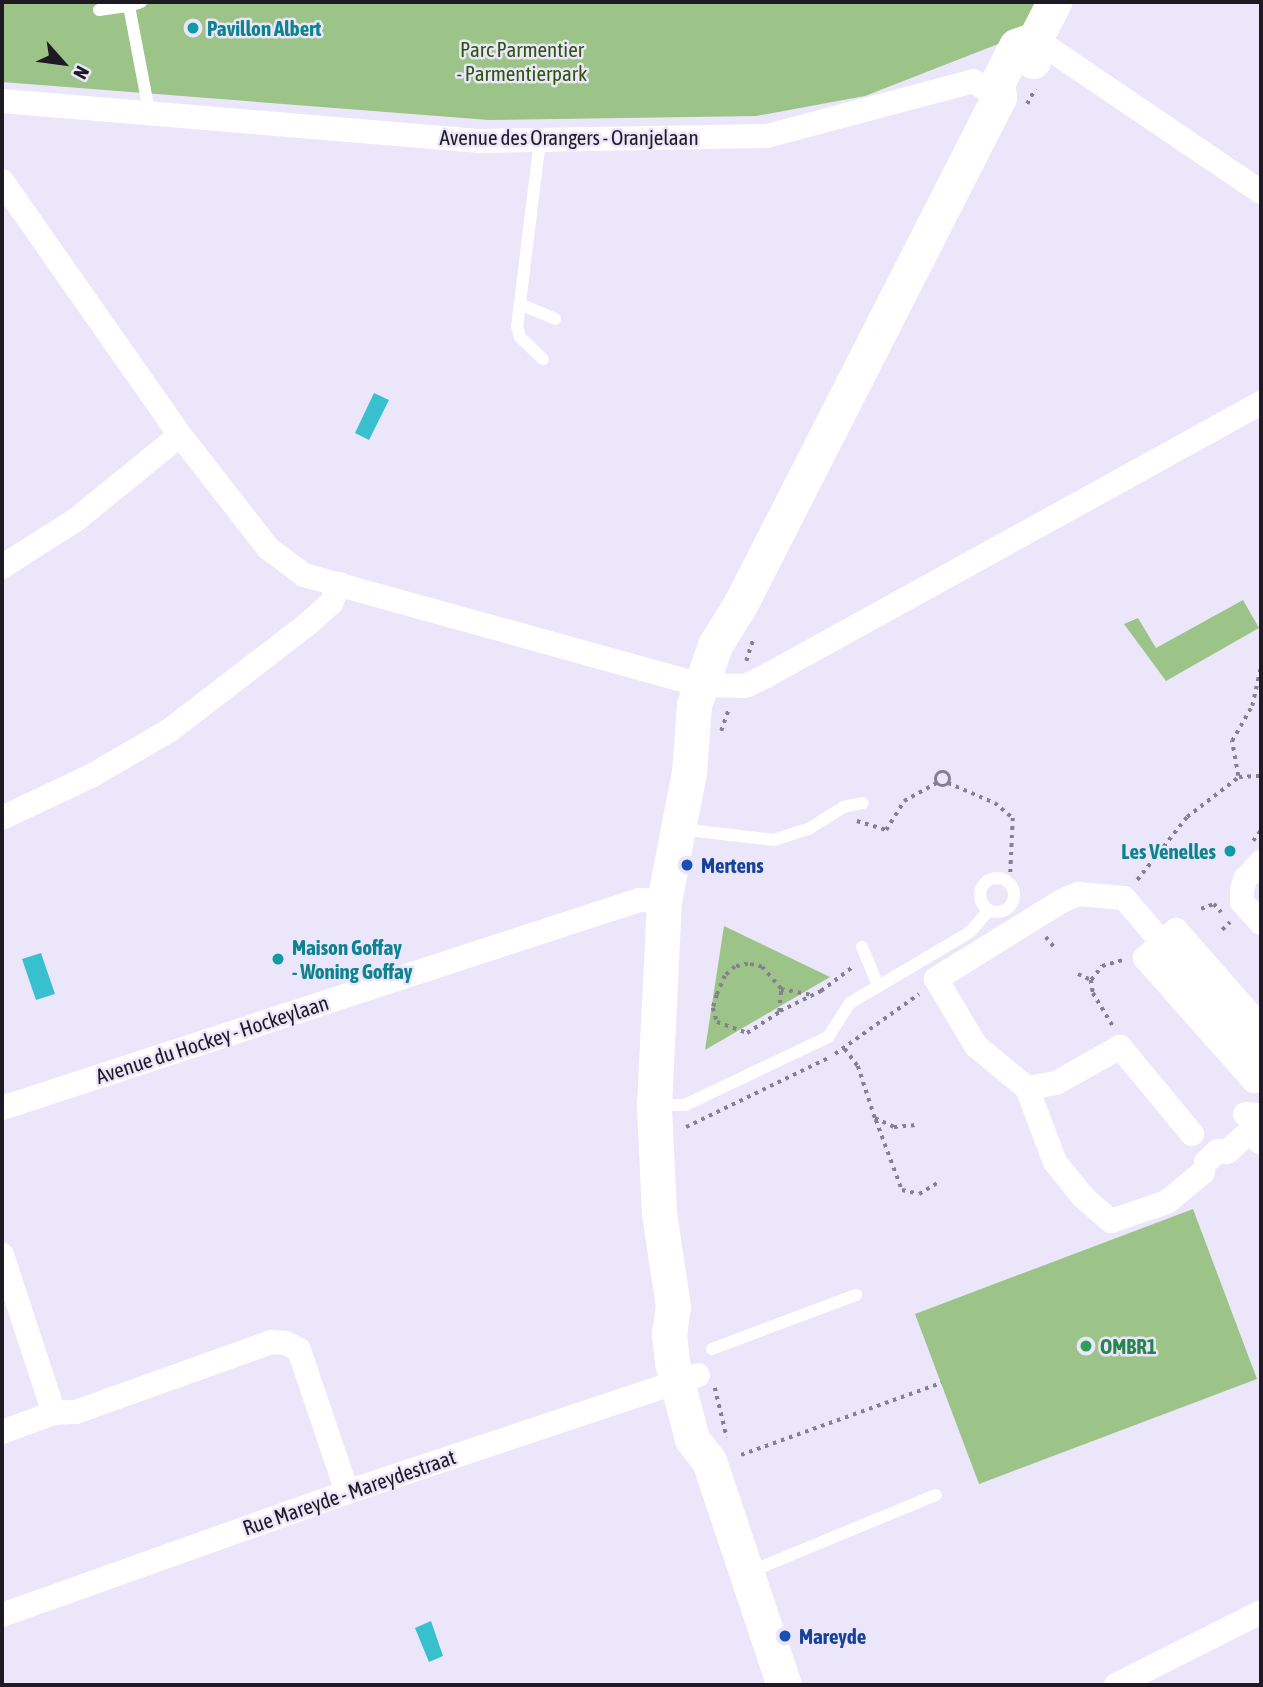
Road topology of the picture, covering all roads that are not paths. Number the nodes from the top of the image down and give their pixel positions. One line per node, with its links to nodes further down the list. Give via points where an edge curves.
1 (1054, 2): 4 (street)
2 (135, 4): 3 (lane); 7 (lane)
3 (99, 10)
4 (1035, 39): 5 (street, via 1035,58 1019,89); 10 (street)
5 (999, 97): 8 (street, Avenue des Orangers - Oranjelaan, via 973,81 767,136); 18 (street, via 741,603)
6 (2, 101): 7 (street, Avenue des Orangers - Oranjelaan)
7 (149, 111): 8 (street, Avenue des Orangers - Oranjelaan, via 480,141)
8 (540, 140): 11 (lane)
9 (2, 181): 15 (street)
10 (1261, 192)
11 (520, 304): 12 (lane); 13 (lane, via 520,337)
12 (555, 319)
13 (543, 359)
14 (1260, 407): 18 (street, via 766,676 745,686)
15 (180, 435): 16 (street, via 77,519); 17 (street, via 268,548 304,575)
16 (2, 567)
17 (340, 584): 18 (street); 20 (street, via 331,603 309,623 170,730 93,775)
18 (711, 686): 21 (street)
19 (863, 803): 21 (lane, via 843,807 810,828 774,840)
20 (2, 818)
21 (677, 828): 23 (street)
22 (1261, 862): 25 (street, via 1245,879 1242,902)
23 (664, 901): 33 (street); 34 (street, Avenue du Hockey - Hockeylaan, via 639,900)
24 (989, 910): 24 (lane, via 981,901 981,887 998,878 1010,884 1012,903 1002,911); 27 (lane, via 970,932)
25 (1261, 923)
26 (864, 951): 29 (lane)
27 (912, 964): 28 (lane); 29 (lane)
28 (936, 979): 31 (street, via 1078,894 1124,898); 32 (street, via 976,1046)
29 (878, 985): 33 (lane, via 850,1003 828,1037 685,1105)
30 (1261, 1027): 31 (street, via 1175,930 1143,955)
31 (1259, 1076)
32 (1027, 1088): 35 (street, via 1055,1162 1111,1221 1182,1194 1208,1164 1223,1169); 36 (street, via 1056,1083 1120,1047)
33 (654, 1105): 39 (street, via 659,1213 673,1306 687,1333)
34 (2, 1108)
35 (1256, 1126)
36 (1192, 1134)
37 (2, 1255): 40 (street)
38 (856, 1295): 39 (lane)
39 (695, 1368): 42 (street, Rue Mareyde - Mareydestraat); 44 (street, via 710,1431 725,1458)
40 (54, 1413): 41 (street); 42 (street, via 75,1412 271,1342 286,1343 299,1350)
41 (2, 1432)
42 (347, 1492): 46 (street, Rue Mareyde - Mareydestraat)
43 (936, 1495): 44 (lane)
44 (746, 1573): 47 (street)
45 (1261, 1612): 48 (street)
46 (2, 1615)
47 (784, 1685)
48 (1116, 1685)

